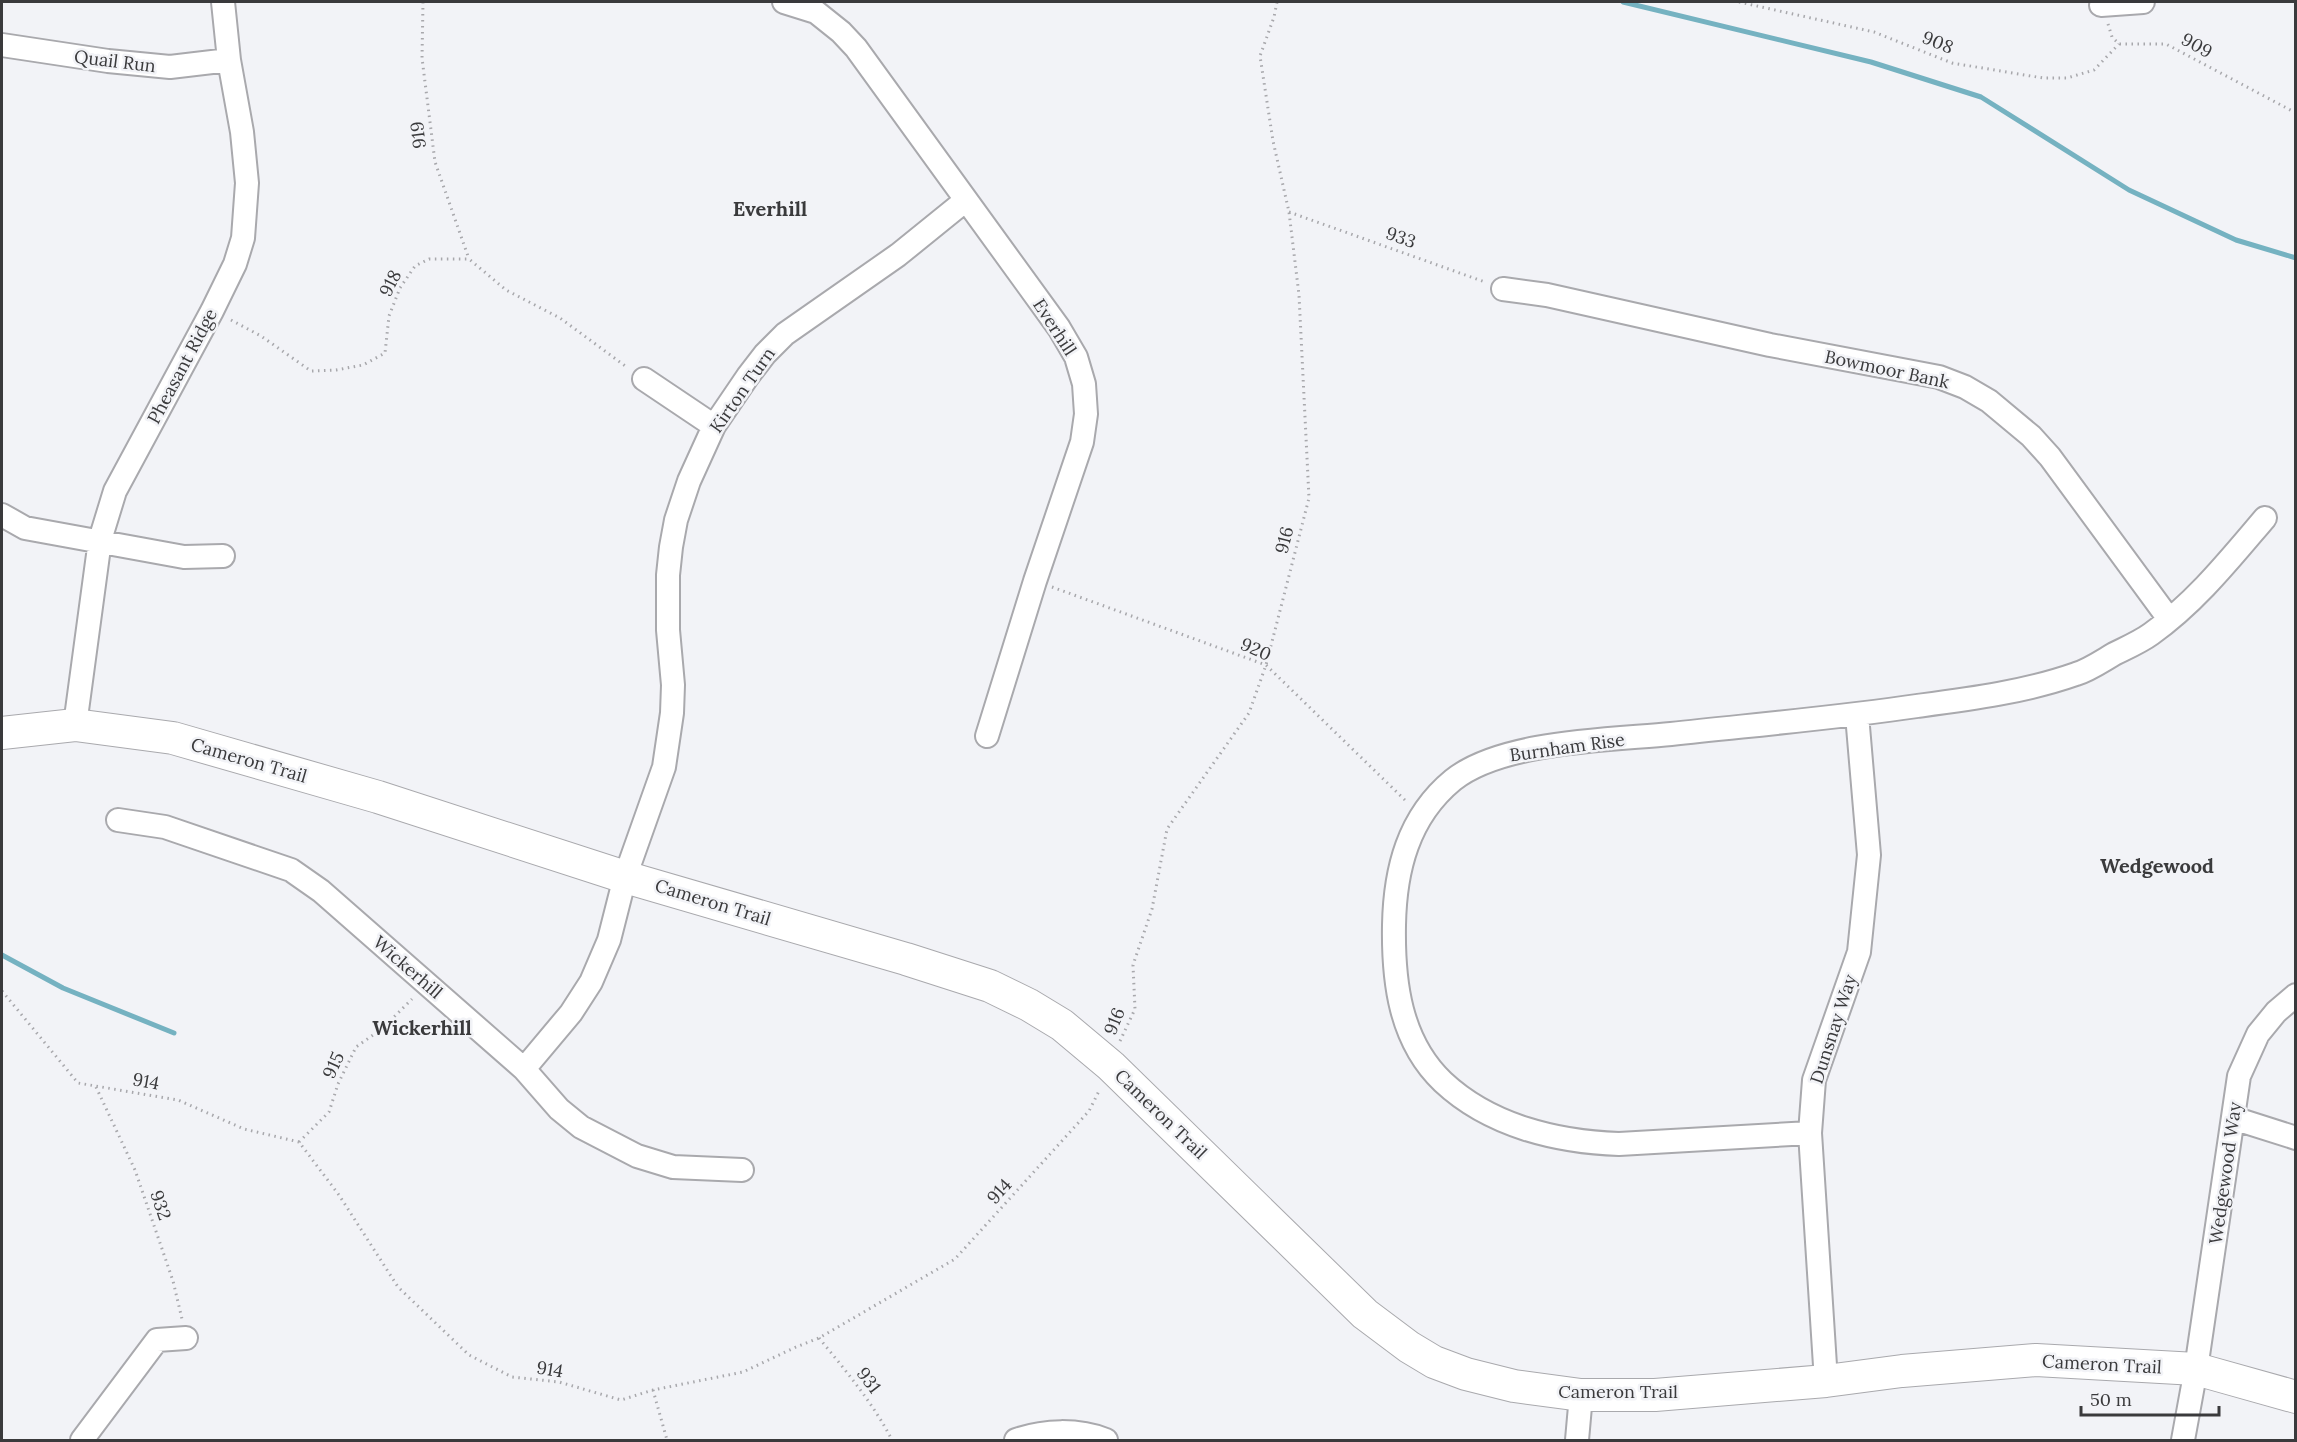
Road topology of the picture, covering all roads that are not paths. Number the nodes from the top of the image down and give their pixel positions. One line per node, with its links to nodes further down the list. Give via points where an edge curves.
1 (223, 2): 6 (street, Pheasant Ridge)
2 (784, 2): 7 (street, Everhill, via 816,12 856,48)
3 (2142, 2): 4 (street)
4 (2101, 5)
5 (2, 45): 6 (street, Quail Run, via 170,68)
6 (229, 60): 13 (street, Pheasant Ridge, via 247,183 243,238 212,311 115,491)
7 (966, 200): 10 (street, Kirton Turn, via 898,255 784,334 748,376); 19 (street, Everhill, via 1076,357 1084,384 1086,414 1082,442)
8 (1503, 289): 15 (street, Bowmoor Bank, via 1548,295 1770,345 1939,377 1965,387 2011,418 2050,457)
9 (644, 379): 10 (street)
10 (714, 426): 21 (street, Kirton Turn, via 688,481 674,529 668,574 673,685 669,740 664,767)
11 (2, 515): 13 (street, via 24,528)
12 (2265, 518): 15 (street, Burnham Rise, via 2205,586)
13 (100, 540): 14 (street, via 184,557); 17 (street, Pheasant Ridge)
14 (223, 556)
15 (2169, 619): 16 (street, Burnham Rise, via 2151,634 2080,673 1965,700)
16 (1857, 715): 25 (street, Dunsnay Way, via 1869,855 1859,952 1815,1080); 25 (street, Burnham Rise, via 1569,744 1514,752 1482,763 1453,781 1420,815 1397,876 1394,900 1396,982 1410,1036 1442,1080 1463,1098 1512,1124 1592,1143)
17 (75, 725): 18 (street, Cameron Trail); 21 (street, Cameron Trail, via 172,738 378,796)
18 (2, 733)
19 (987, 736)
20 (118, 820): 23 (street, Wickerhill, via 165,827 291,870 321,891)
21 (625, 877): 23 (street, Kirton Turn, via 609,940 591,982 571,1013); 31 (street, Cameron Trail, via 990,986 1062,1024 1114,1058 1334,1285 1409,1347 1434,1362 1487,1381)
22 (2295, 995): 24 (street, Wedgewood Way, via 2258,1034 2239,1076)
23 (524, 1069): 27 (street, Wickerhill, via 559,1109 581,1127 637,1156 672,1167)
24 (2234, 1118): 26 (street); 29 (street, Wedgewood Way)
25 (1810, 1133): 30 (street, Dunsnay Way)
26 (2295, 1138)
27 (742, 1170)
28 (186, 1338): 33 (street, via 158,1340)
29 (2196, 1369): 30 (street, Cameron Trail, via 2036,1360); 32 (street, Cameron Trail); 37 (street, Wedgewood Way)
30 (1826, 1381): 31 (street, Cameron Trail, via 1655,1395)
31 (1581, 1395): 36 (street)
32 (2295, 1397)
33 (82, 1440)
34 (1016, 1440): 35 (street, via 1054,1432)
35 (1106, 1440)
36 (1577, 1440)
37 (2183, 1440)

